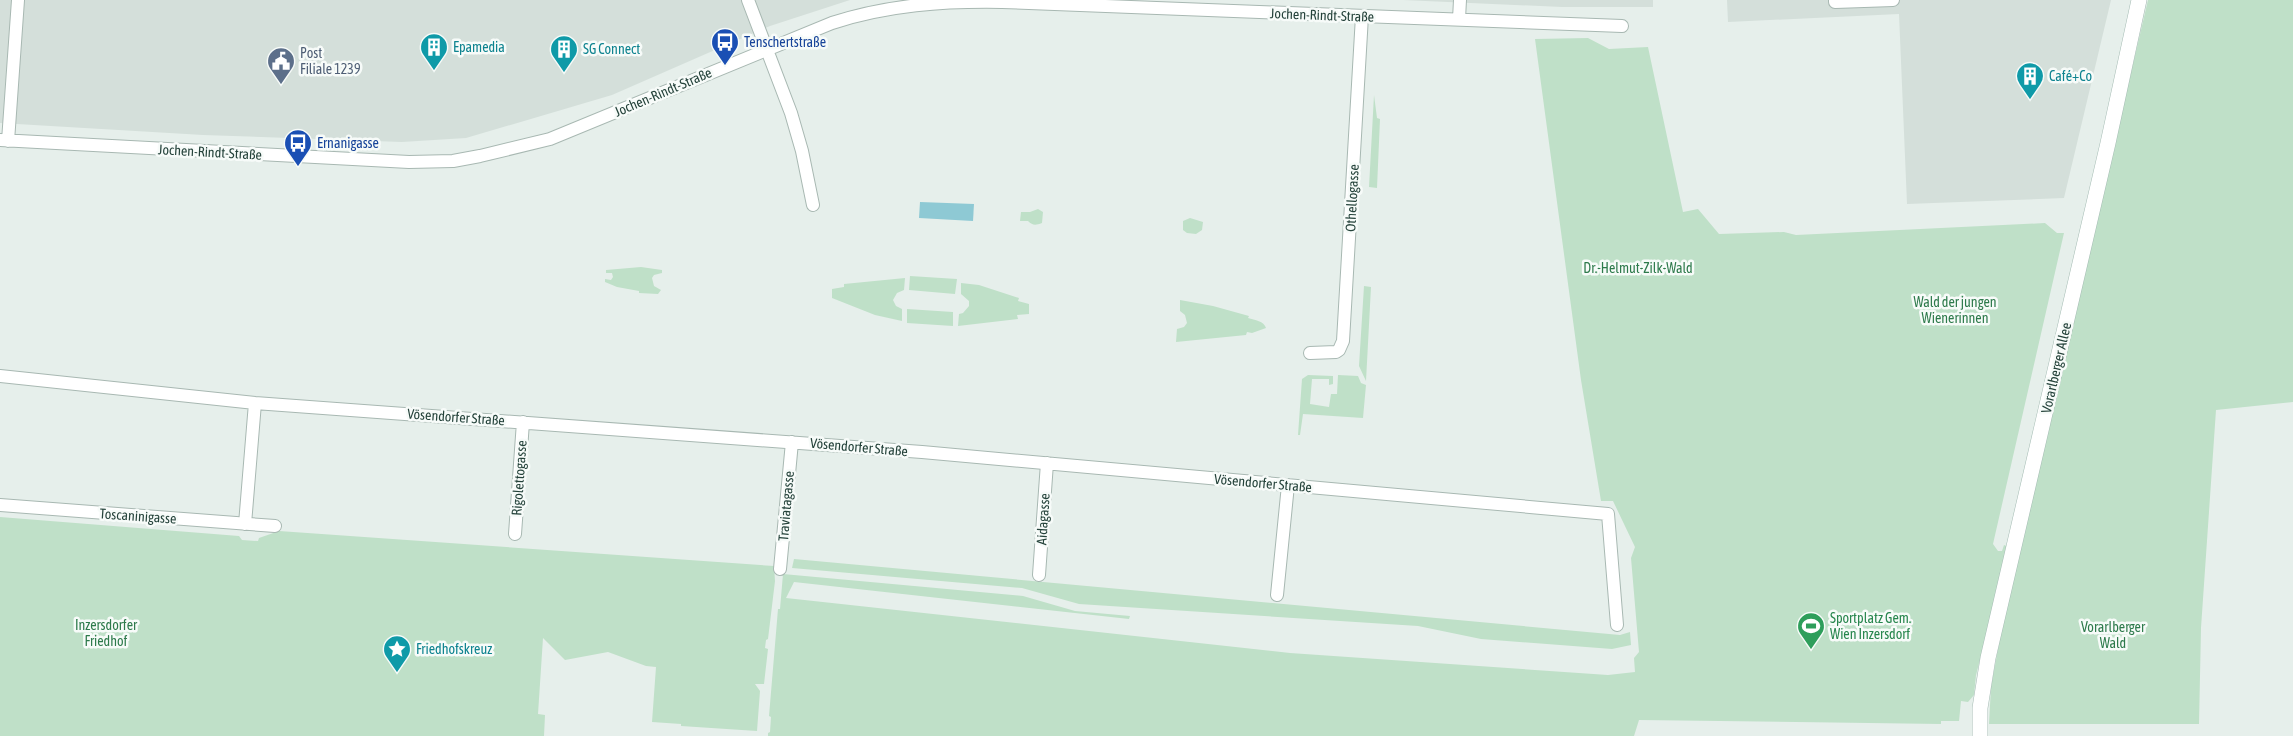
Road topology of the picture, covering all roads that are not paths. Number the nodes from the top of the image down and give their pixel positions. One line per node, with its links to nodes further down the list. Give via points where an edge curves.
1 (18, 0): 12 (street)
2 (748, 0): 11 (street)
3 (1460, 0): 9 (street)
4 (1835, 0): 5 (street)
5 (1893, 0)
6 (2139, 0): 29 (main road, Vorarlberger Allee, via 1988,658 1980,708)
7 (1002, 1): 8 (street, Jochen-Rindt-Straße); 11 (street, Jochen-Rindt-Straße, via 924,3 878,10 832,23)
8 (1362, 16): 9 (street, Jochen-Rindt-Straße); 14 (street, Othellogasse, via 1343,341 1336,352)
9 (1459, 19): 10 (street, Jochen-Rindt-Straße)
10 (1622, 26)
11 (767, 48): 12 (street, Jochen-Rindt-Straße, via 550,139 499,153 453,160 409,162); 13 (street, via 799,141)
12 (4, 140)
13 (812, 205)
14 (1310, 353)
15 (0, 376): 16 (street, Vösendorfer Straße)
16 (255, 403): 17 (street, Vösendorfer Straße); 22 (street)
17 (523, 422): 18 (street, Vösendorfer Straße); 24 (street, Rigolettogasse)
18 (792, 442): 19 (street, Vösendorfer Straße); 25 (street, Traviatagasse)
19 (1047, 463): 20 (street, Vösendorfer Straße); 26 (street, Aidagasse)
20 (1288, 485): 27 (street); 28 (street, Vösendorfer Straße, via 1608,514)
21 (0, 505): 22 (street, Toscaninigasse)
22 (245, 524): 23 (street, Toscaninigasse)
23 (275, 526)
24 (515, 534)
25 (780, 569)
26 (1039, 575)
27 (1277, 595)
28 (1617, 625)
29 (1980, 736)

